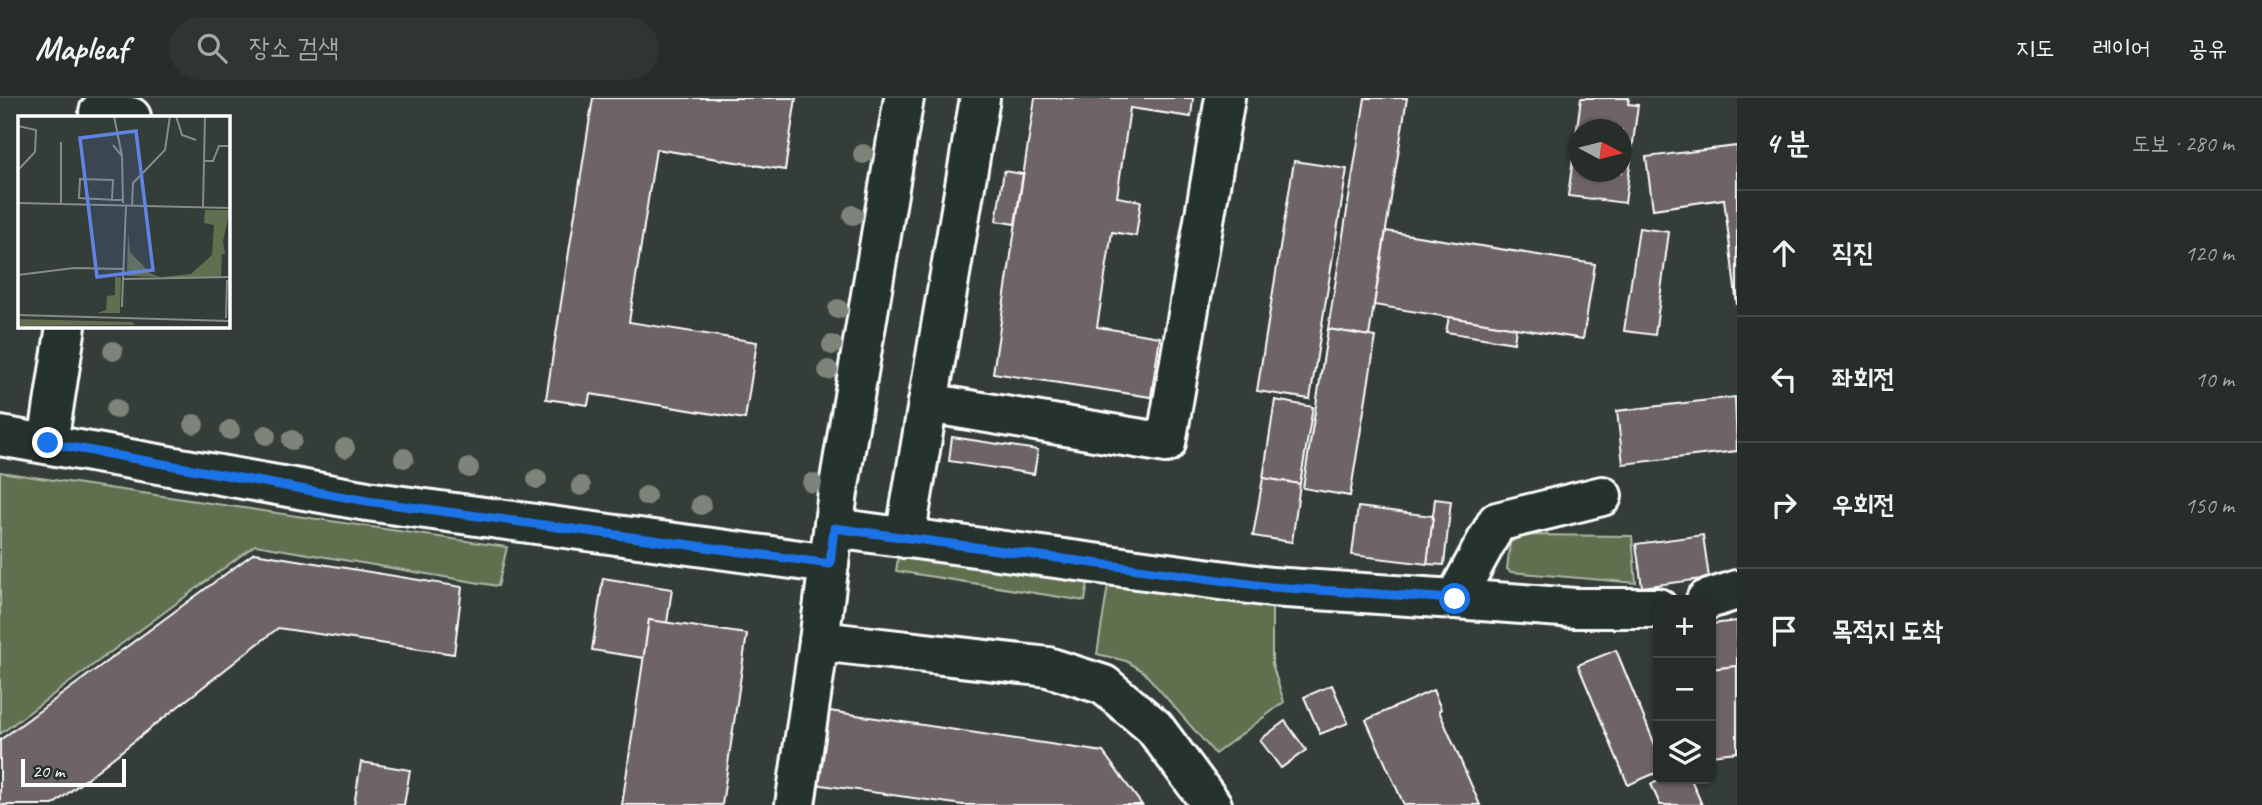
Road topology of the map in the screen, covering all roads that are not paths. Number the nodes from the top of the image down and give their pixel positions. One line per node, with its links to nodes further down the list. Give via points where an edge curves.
1 (904, 98): 10 (street)
2 (980, 98): 5 (street)
3 (1225, 98): 5 (street, via 1166,443)
4 (66, 327): 7 (street)
5 (928, 403): 9 (street)
6 (0, 436): 7 (street)
7 (48, 443): 10 (street, via 367,501)
8 (1602, 496): 13 (street, via 1496,522)
9 (905, 538): 10 (street); 13 (street, via 1271,587)
10 (832, 546): 15 (street)
11 (1737, 590): 12 (street)
12 (1716, 597)
13 (1455, 599): 14 (street, via 1575,608)
14 (1653, 608)
15 (819, 641): 16 (street); 17 (street, via 1048,667 1104,685 1154,727)
16 (794, 805)
17 (1212, 805)

